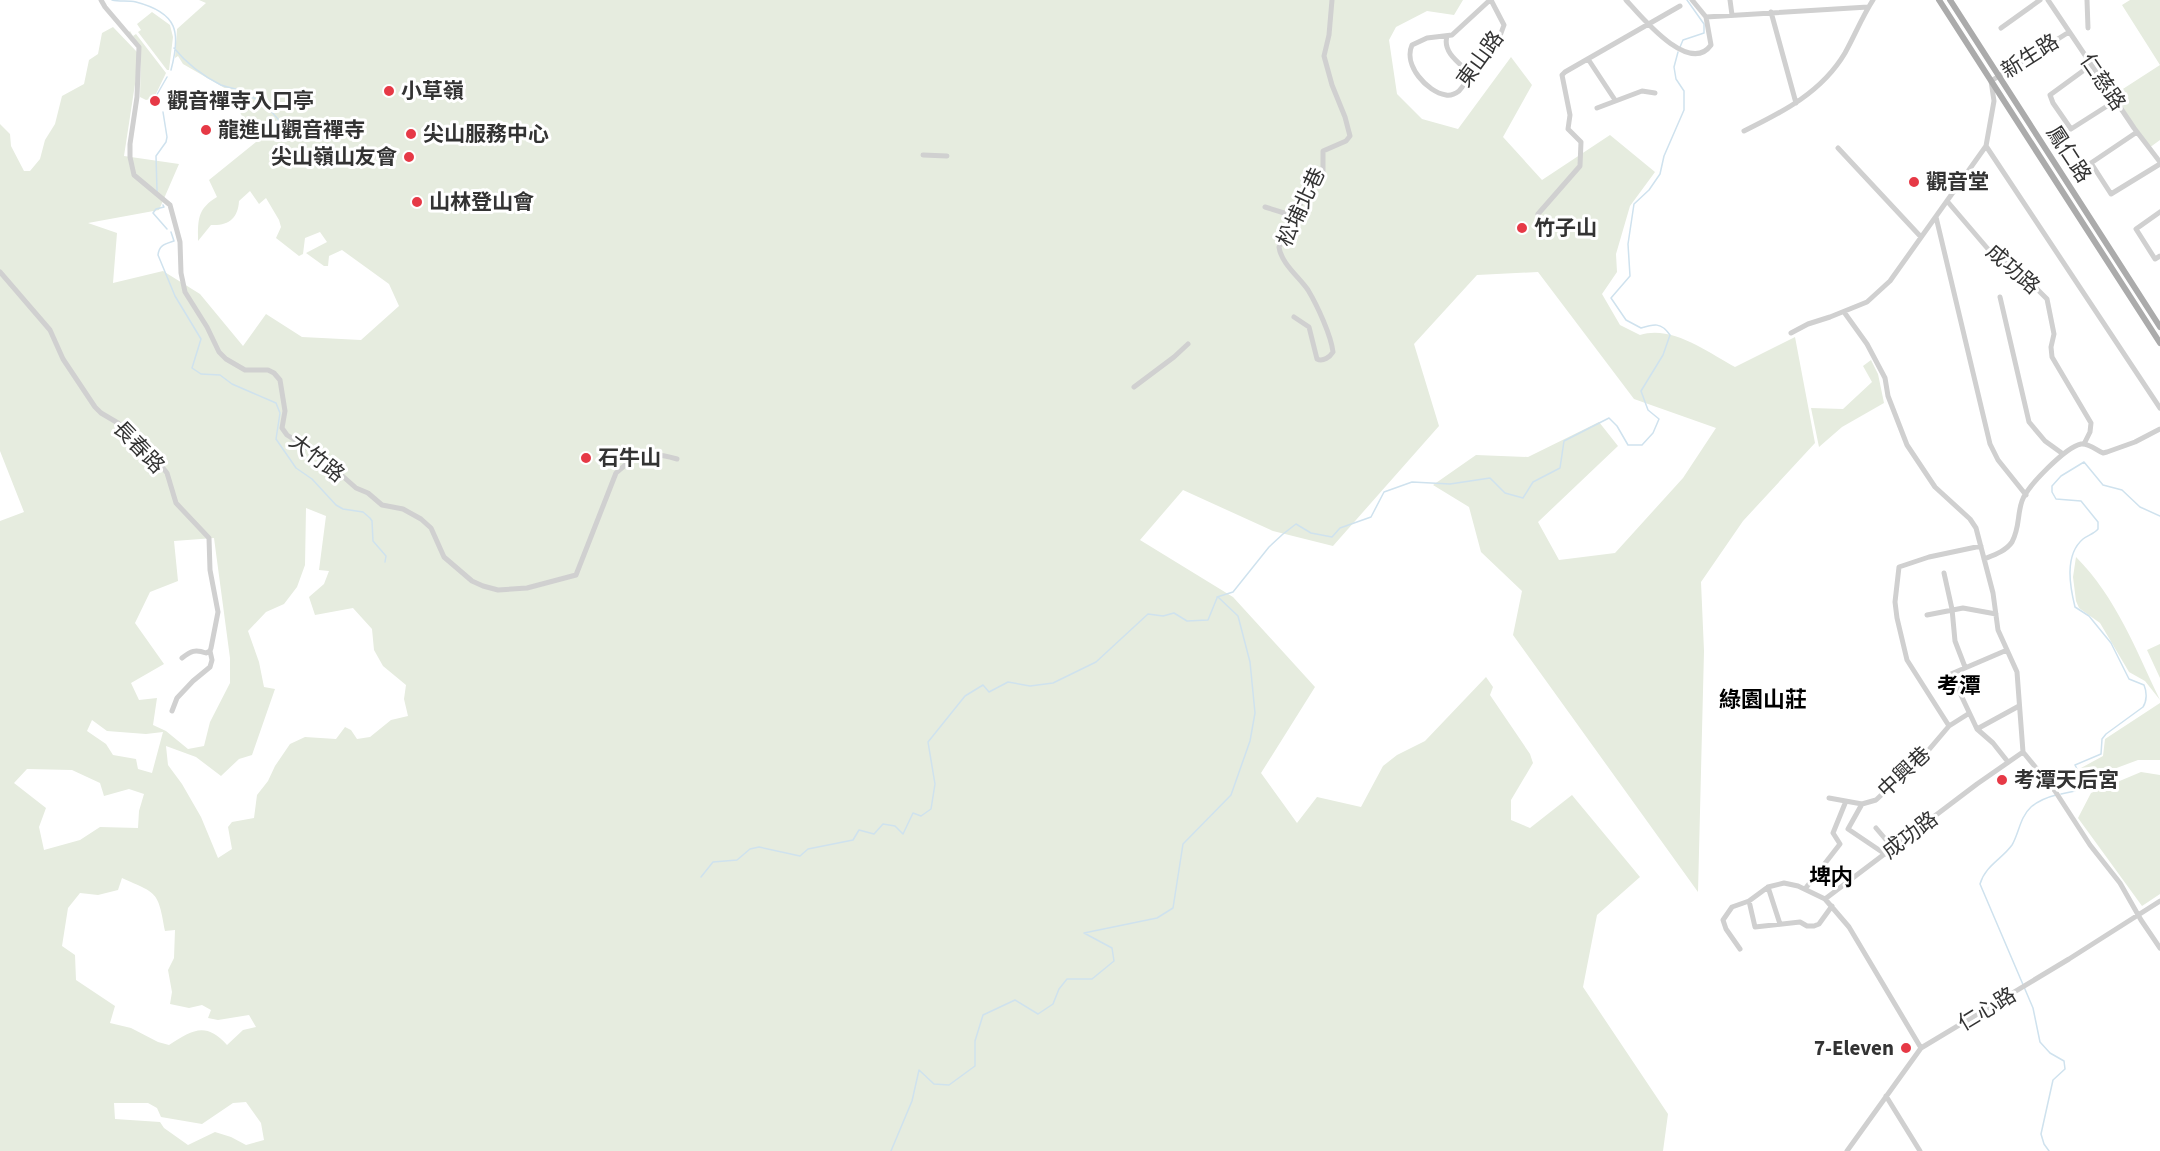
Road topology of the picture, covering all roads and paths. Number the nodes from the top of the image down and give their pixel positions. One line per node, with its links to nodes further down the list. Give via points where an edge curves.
1 (101, 0): 61 (street, 大竹路, via 140,47 130,144 134,175 170,205 180,242 185,292 214,345 245,370 268,370 280,380 285,411 282,428 288,435 382,505 415,514 431,528 450,564 472,581 498,590 527,588 576,575 616,473 629,462 649,454)
2 (1332, 0): 44 (street, 松埔北巷, via 1324,56 1350,136 1323,151 1323,171 1312,181)
3 (1491, 0): 22 (street, 東山路); 25 (street, 東山路, via 1504,28 1497,44)
4 (1626, 0): 18 (street)
5 (1692, 0): 17 (street)
6 (1730, 0): 16 (street)
7 (1873, 0): 14 (street)
8 (1939, 0): 27 (main road, 鳳仁路)
9 (1950, 0): 26 (main road, 鳳仁路)
10 (2040, 0): 19 (street)
11 (2048, 0): 21 (street, 仁慈路)
12 (2086, 0): 20 (street)
13 (1680, 6): 18 (street)
14 (1869, 7): 15 (street); 31 (street, via 1832,71)
15 (1770, 12): 16 (street); 31 (street)
16 (1732, 15): 17 (street)
17 (1706, 17): 18 (street, via 1711,45 1695,52 1671,45)
18 (1649, 25): 23 (street)
19 (2001, 28)
20 (2088, 28)
21 (2069, 32): 24 (street, 仁慈路); 26 (street, 新生路)
22 (1447, 36): 25 (street, via 1448,52); 25 (street, 東山路, via 1427,38 1412,45 1409,57 1416,73 1446,95 1459,91)
23 (1588, 59): 29 (street); 43 (street, via 1562,75 1570,115 1568,129 1581,142 1580,164)
24 (2091, 65): 30 (street, 仁慈路); 30 (street, via 2050,95 2053,103 2071,129)
25 (1472, 75)
26 (1998, 75): 27 (street, 新生路); 52 (main road, 鳳仁路)
27 (1990, 81): 35 (street, 鳳仁路, via 1994,101); 54 (main road, 鳳仁路)
28 (1655, 93): 29 (street, via 1642,91)
29 (1615, 100): 32 (street)
30 (2115, 101): 34 (street, 仁慈路)
31 (1796, 104): 33 (street)
32 (1597, 108)
33 (1744, 131)
34 (2137, 132): 39 (street, 仁慈路); 39 (street, via 2091,163 2111,194)
35 (1986, 146): 40 (street, 鳳仁路); 57 (street)
36 (1838, 148): 46 (street)
37 (923, 155): 38 (street)
38 (948, 156)
39 (2160, 163)
40 (1947, 201): 45 (street, 鳳仁路); 59 (street, 成功路, via 1988,249 2047,299 2054,334 2052,357 2091,423)
41 (1265, 207): 44 (street)
42 (2160, 212): 47 (street, via 2136,229 2155,259)
43 (1538, 214)
44 (1294, 216): 51 (street, 松埔北巷, via 1279,250 1309,291 1329,337 1333,352 1329,357 1318,360 1309,327)
45 (1936, 217): 46 (street, 鳳仁路); 62 (street, via 1990,444)
46 (1921, 237): 50 (street, 鳳仁路, via 1890,281 1867,302)
47 (2160, 256)
48 (0, 272): 70 (street, 長春路, via 50,330 63,359 95,406 163,468 176,503 207,533 218,612)
49 (2000, 297): 60 (street, 成功路, via 2029,422)
50 (1844, 312): 53 (street, 鳳仁路); 63 (street, via 1886,378 1888,396 1907,445 1935,487 1970,519)
51 (1294, 317)
52 (2160, 327)
53 (1791, 333)
54 (2160, 343)
55 (1188, 344): 56 (street)
56 (1134, 387)
57 (2160, 408)
58 (2160, 429): 59 (street, via 2103,453)
59 (2084, 444): 60 (street)
60 (2063, 454): 62 (street)
61 (677, 459)
62 (2026, 495): 64 (street, via 2012,542)
63 (1982, 546): 64 (street); 76 (street, via 1899,567 1895,602 1907,660)
64 (1984, 559): 67 (street)
65 (1944, 573): 66 (street)
66 (1952, 609): 67 (street); 68 (street); 72 (street, via 1955,641)
67 (1996, 614): 69 (street)
68 (1928, 615)
69 (2007, 650): 72 (street); 73 (street, via 2017,672)
70 (210, 651): 71 (street, via 196,650); 74 (street, 長春路, via 210,667 177,699)
71 (183, 657)
72 (1965, 667): 75 (street, via 1951,674)
73 (2019, 706): 77 (street); 78 (street)
74 (172, 711)
75 (1968, 714): 76 (street, 中興巷); 77 (street)
76 (1949, 726): 82 (street, 中興巷, via 1910,772 1876,800)
77 (1977, 729): 79 (street)
78 (2023, 752): 79 (street, 成功路); 92 (street, via 2055,791)
79 (2008, 762): 84 (street, 成功路)
80 (1829, 798): 81 (street, 中興巷)
81 (1846, 801): 82 (street, 中興巷); 87 (street, via 1833,833 1840,844)
82 (1863, 804): 85 (street, via 1848,829)
83 (1876, 828): 84 (street)
84 (1893, 848): 85 (street, 成功路)
85 (1885, 854): 88 (street, 成功路)
86 (1768, 887): 87 (street, via 1784,884); 89 (street); 93 (street)
87 (1805, 889): 88 (street)
88 (1825, 899): 91 (street)
89 (1749, 901): 93 (street, via 1755,927); 94 (street, via 1732,907 1723,920)
90 (2160, 901): 92 (street, 仁心路)
91 (1832, 906): 93 (street, via 1814,926 1800,922); 96 (street, via 1849,927)
92 (2139, 914): 95 (street); 96 (street, 仁心路)
93 (1780, 924)
94 (1740, 948)
95 (2160, 948)
96 (1921, 1048): 97 (street, 仁心路)
97 (1886, 1096): 98 (street, 仁心路); 99 (street)
98 (1847, 1151)
99 (1920, 1151)

